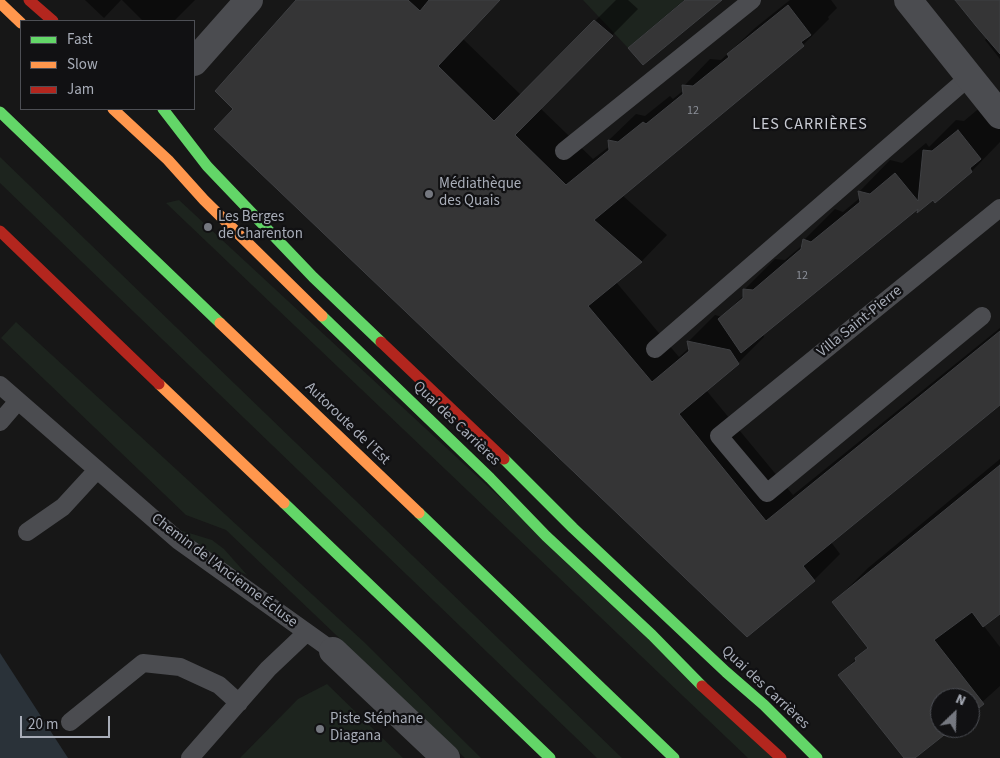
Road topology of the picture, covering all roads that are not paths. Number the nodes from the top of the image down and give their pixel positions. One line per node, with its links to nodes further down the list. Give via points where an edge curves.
1 (29, 0): 6 (main road)
2 (249, 0): 8 (street)
3 (752, 0): 17 (lane)
4 (908, 0): 9 (street)
5 (0, 3): 7 (main road)
6 (52, 20)
7 (20, 22)
8 (195, 61)
9 (969, 77): 14 (street); 21 (lane)
10 (114, 110): 15 (main road, Quai des Carrières)
11 (130, 110): 15 (main road)
12 (164, 111): 16 (main road, via 166,119); 36 (main road, Quai des Carrières, via 207,166 313,277)
13 (0, 112): 34 (main road, Autoroute de l’Est)
14 (1000, 115)
15 (126, 120): 35 (main road, Quai des Carrières, via 148,136 204,200 546,536)
16 (163, 126)
17 (564, 151)
18 (1000, 208): 20 (lane, Villa Saint-Pierre, via 719,436 767,493)
19 (0, 231): 33 (main road)
20 (982, 316)
21 (655, 348)
22 (0, 385): 23 (lane, Chemin de l'Ancienne Écluse)
23 (18, 401): 24 (lane); 25 (lane, Chemin de l'Ancienne Écluse)
24 (0, 422)
25 (97, 470): 26 (lane, via 63,507); 27 (lane, Chemin de l'Ancienne Écluse, via 178,541)
26 (27, 532)
27 (306, 632): 28 (lane, Chemin de l'Ancienne Écluse); 29 (lane)
28 (333, 651): 32 (street, Chemin de l'Ancienne Écluse)
29 (239, 703): 30 (lane, via 219,685 180,667 143,663); 31 (lane)
30 (70, 722)
31 (190, 758)
32 (446, 758)
33 (550, 758)
34 (674, 758)
35 (781, 758)
36 (817, 758)

